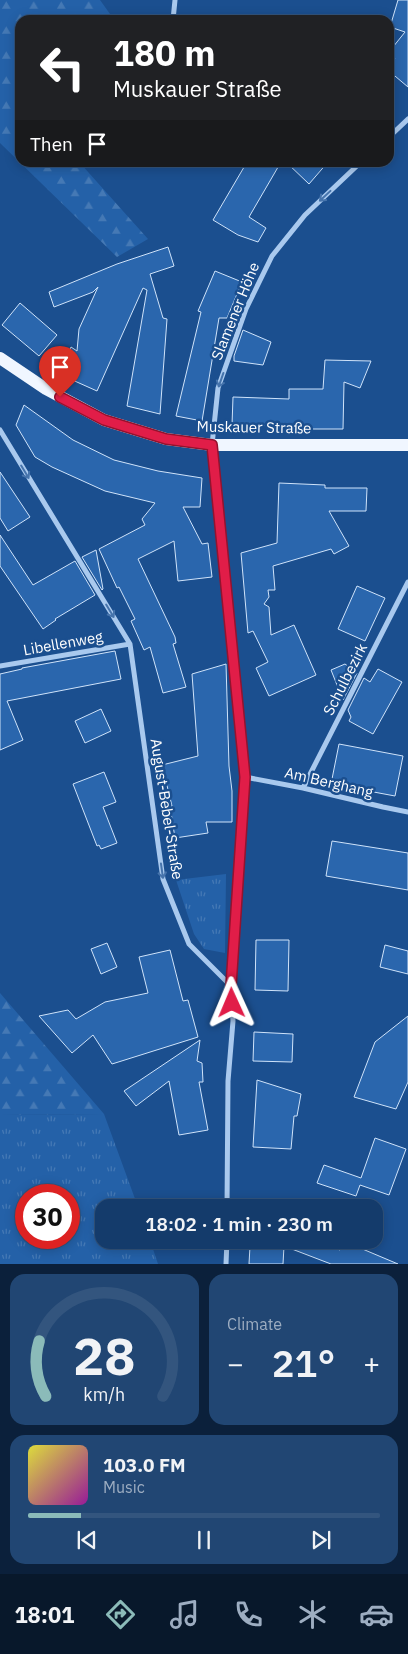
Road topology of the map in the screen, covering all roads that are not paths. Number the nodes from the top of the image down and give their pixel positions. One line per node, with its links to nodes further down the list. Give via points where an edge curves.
1 (175, 0): 2 (street)
2 (174, 15)
3 (408, 119): 4 (street)
4 (394, 132)
5 (356, 167): 8 (street, Slamener Höhe, one-way to 8, via 305,215 272,256 246,309 218,388)
6 (0, 358): 8 (main road, Muskauer Straße, via 46,390 104,420 166,439)
7 (0, 430): 11 (street, August-Bebel-Straße, one-way to 11)
8 (212, 445): 9 (main road, Muskauer Straße); 13 (street)
9 (408, 445)
10 (408, 582): 14 (street, Schulbezirk)
11 (130, 644): 12 (street, Libellenweg); 16 (street, August-Bebel-Straße, one-way to 16, via 163,879 189,944)
12 (0, 666)
13 (245, 777): 14 (street, Am Berghang); 16 (street)
14 (303, 788): 15 (street, Am Berghang)
15 (408, 812)
16 (231, 986): 17 (street)
17 (227, 1199)
18 (227, 1249): 19 (street)
19 (226, 1264)

